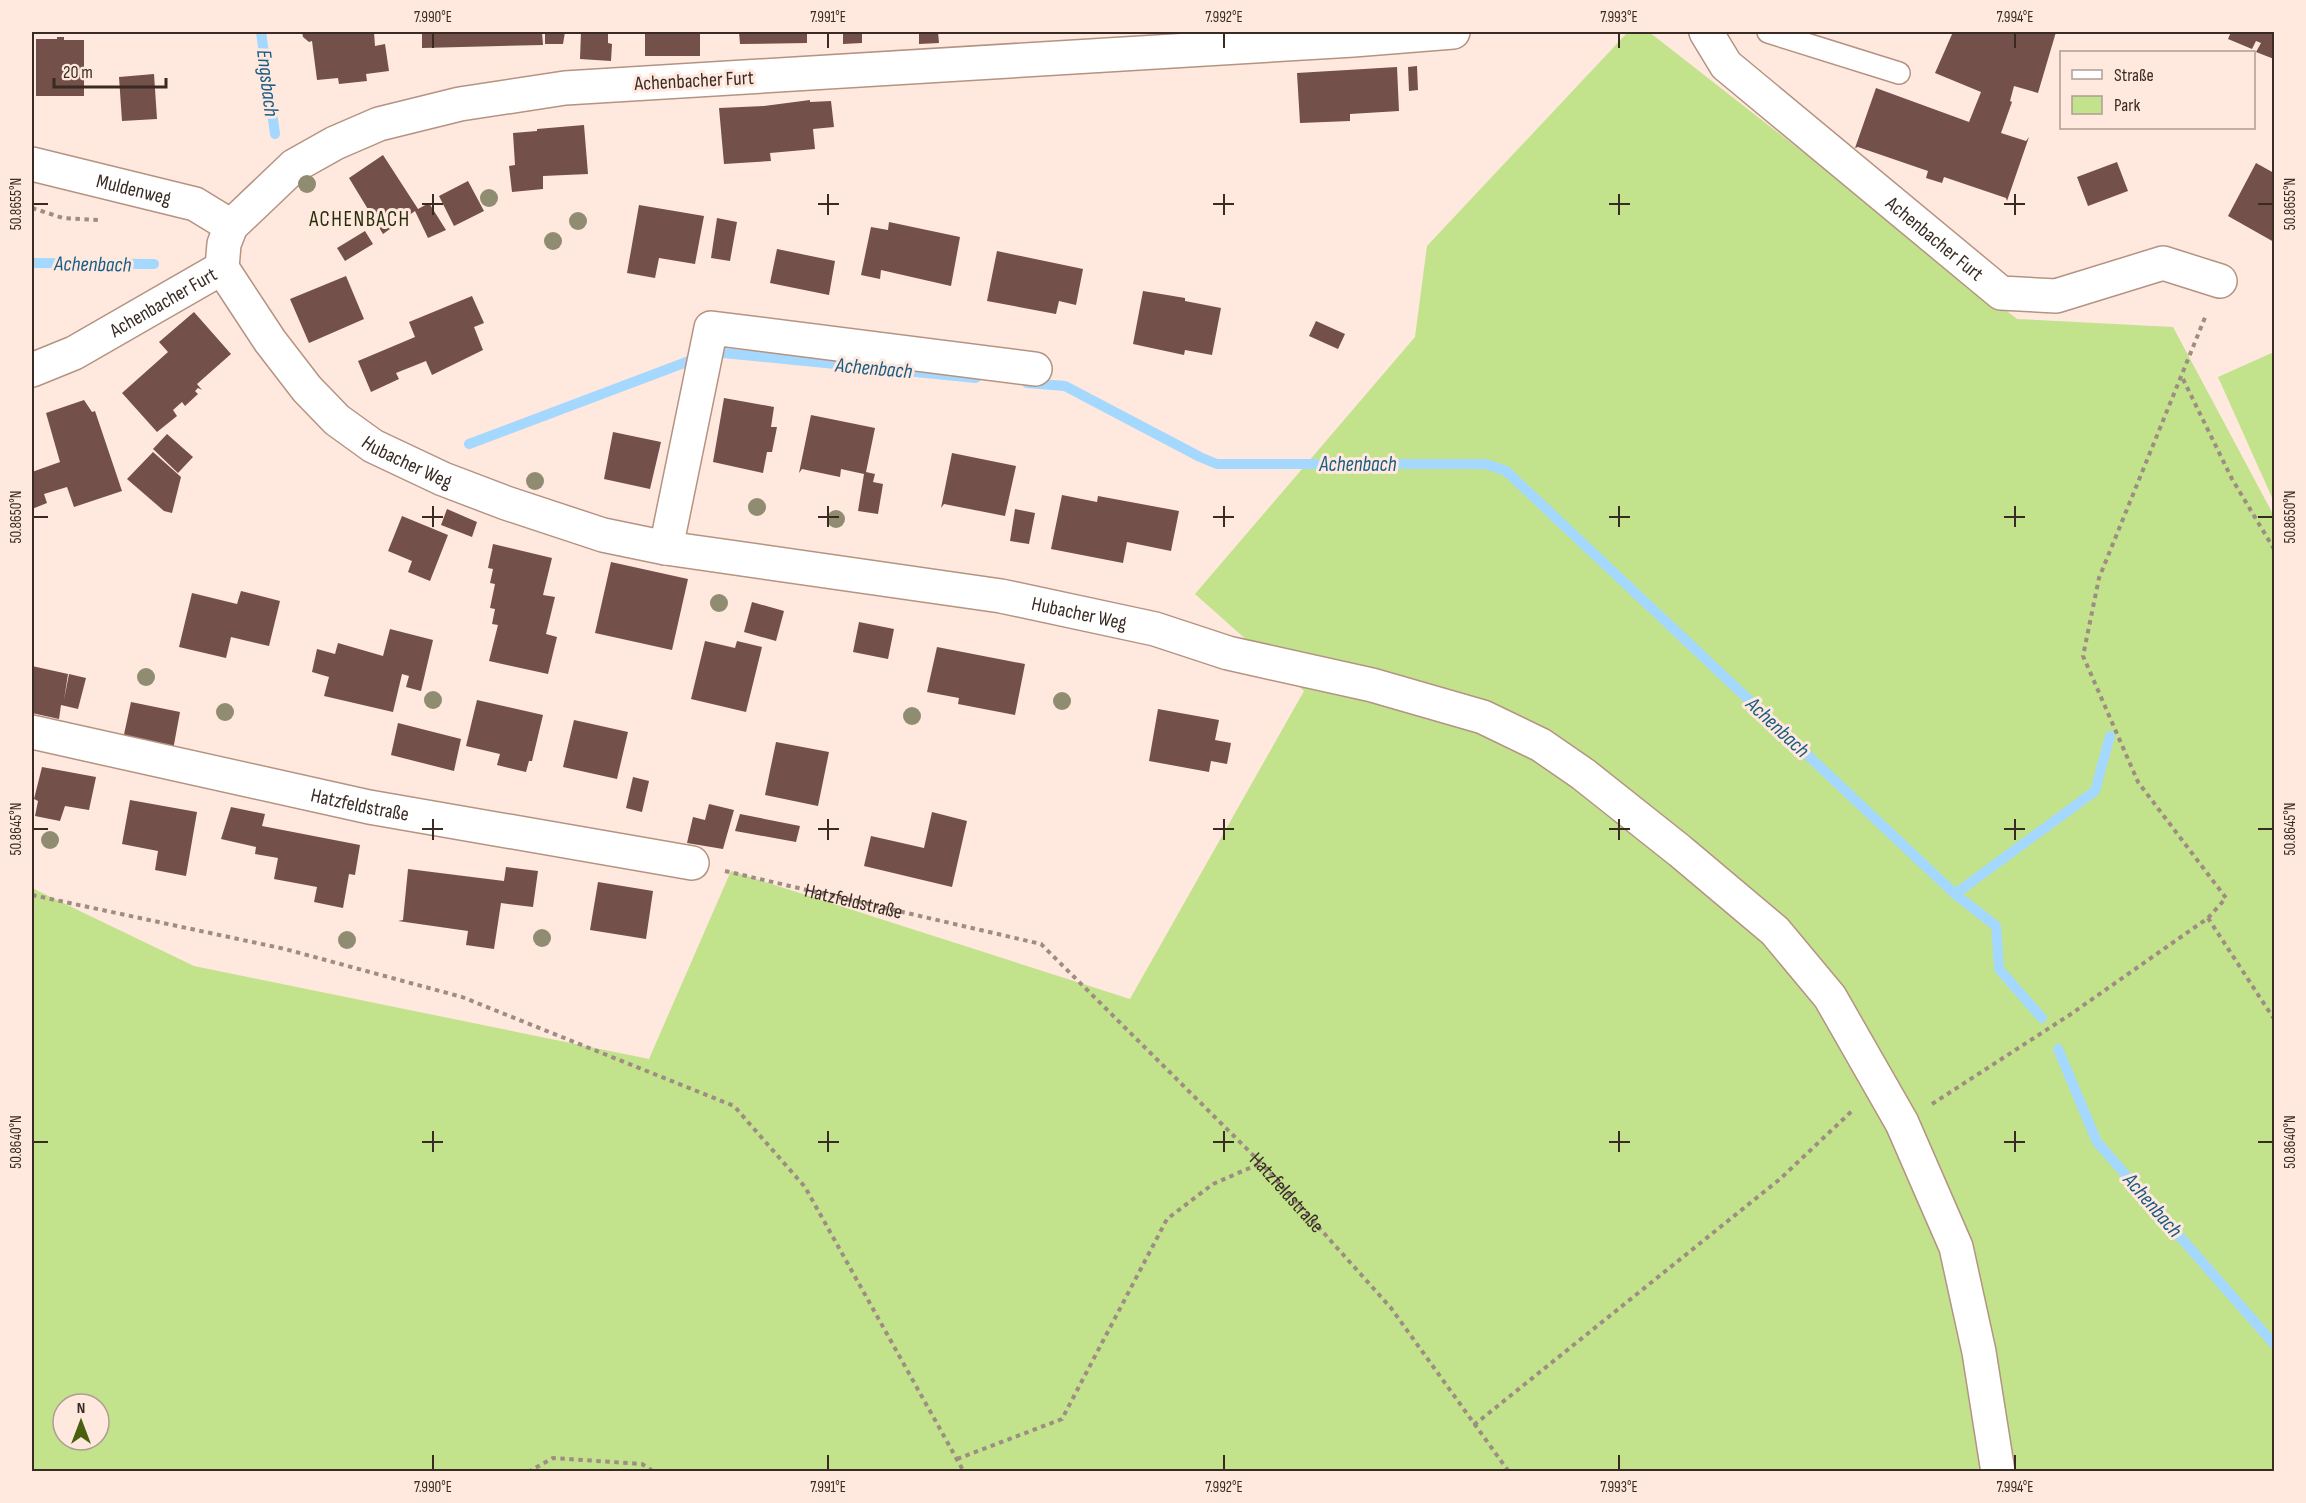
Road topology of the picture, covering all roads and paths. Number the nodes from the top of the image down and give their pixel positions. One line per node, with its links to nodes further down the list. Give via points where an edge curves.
1 (1453, 32): 6 (street, Achenbacher Furt, via 565,87 460,104 379,124 294,166)
2 (1706, 32): 8 (street, Achenbacher Furt, via 1726,65 2001,293 2056,296 2163,262)
3 (1768, 32): 4 (lane)
4 (1899, 73)
5 (32, 164): 6 (street, Muldenweg, via 195,204)
6 (231, 226): 7 (street, Achenbacher Furt)
7 (222, 267): 10 (street, Achenbacher Furt, via 74,353); 12 (street, Hubacher Weg, via 307,389 337,420 373,446 506,503 603,535)
8 (2220, 281): 11 (path)
9 (1035, 369): 12 (street, via 711,328)
10 (32, 370)
11 (2182, 378): 13 (path, via 2232,479); 17 (path, via 2099,578 2084,656 2138,782 2226,898)
12 (666, 548): 19 (street, Hubacher Weg, via 1012,598 1155,629 1228,653 1372,685 1483,717 1541,745 1583,774 1775,931 1830,997)
13 (2274, 549)
14 (32, 732): 15 (street, Hatzfeldstraße, via 369,807)
15 (692, 863): 21 (path, Hatzfeldstraße, via 1041,944)
16 (32, 895): 23 (path, via 285,949 462,997 734,1106 804,1187)
17 (2208, 918): 18 (path); 20 (path, via 2071,1014)
18 (2274, 1019)
19 (1880, 1084): 20 (street, Hubacher Weg); 22 (path, via 1780,1179)
20 (1902, 1123): 28 (street, Hubacher Weg, via 1956,1247 1979,1352)
21 (1261, 1163): 22 (path, Hatzfeldstraße, via 1391,1308); 23 (path, via 1214,1184 1167,1219 1062,1419)
22 (1474, 1425): 27 (path, Hatzfeldstraße)
23 (957, 1459): 26 (path)
24 (528, 1472): 25 (path, via 553,1458 642,1464)
25 (654, 1472)
26 (964, 1472)
27 (1509, 1472)
28 (1998, 1472)

